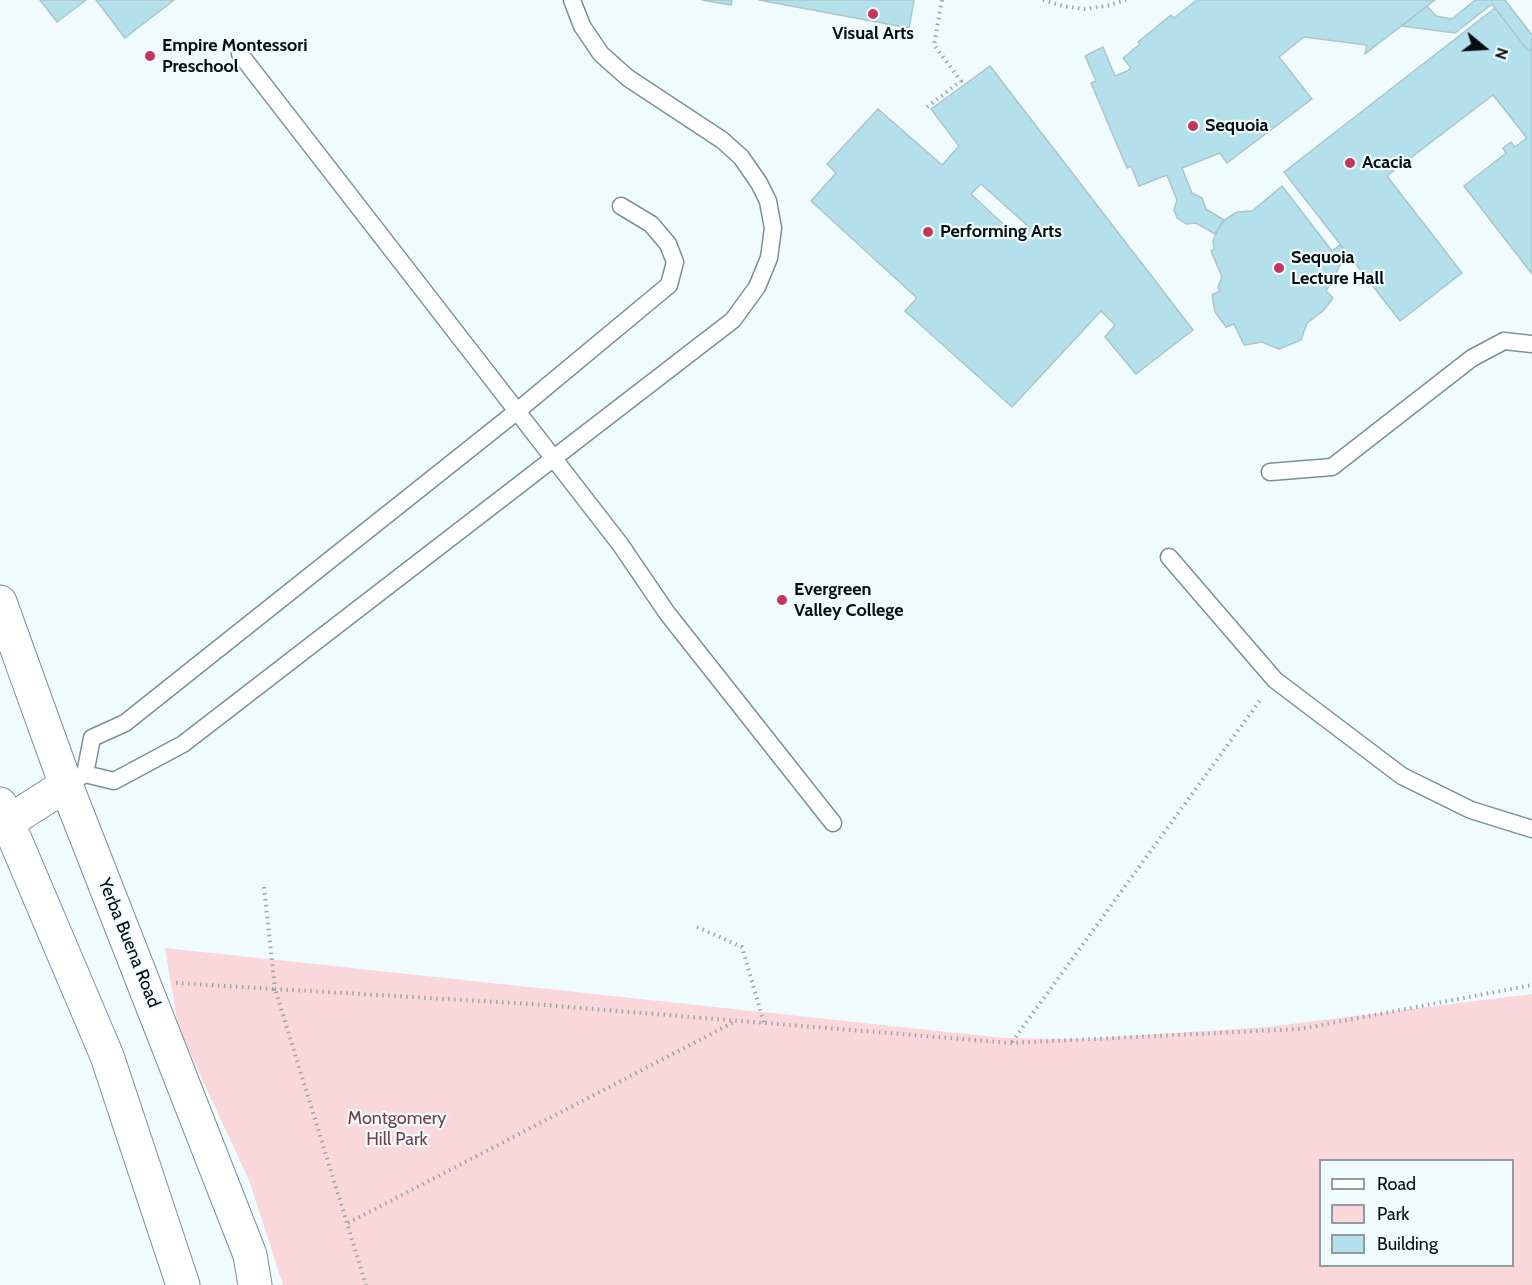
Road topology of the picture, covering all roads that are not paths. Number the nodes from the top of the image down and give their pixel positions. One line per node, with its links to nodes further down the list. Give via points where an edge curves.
1 (572, 0): 6 (lane, via 582,26 601,54 628,78 722,140 741,157 768,201 773,228 769,258 757,288 733,320)
2 (240, 54): 5 (lane)
3 (621, 206): 5 (lane, via 651,224 668,244 675,262 669,285)
4 (1532, 344): 7 (lane, via 1504,341 1472,358 1332,467)
5 (516, 412): 6 (lane); 10 (lane, via 125,723 92,738)
6 (552, 459): 10 (lane, via 183,744 114,781); 12 (lane, via 620,544 667,614)
7 (1270, 472)
8 (1169, 557): 13 (lane, via 1275,680 1402,776 1471,810)
9 (0, 602): 10 (street, Yerba Buena Road)
10 (76, 779): 11 (street); 15 (street, Yerba Buena Road, via 250,1255)
11 (4, 813): 14 (street, via 107,1056)
12 (833, 823)
13 (1532, 829)
14 (183, 1285)
15 (255, 1285)

